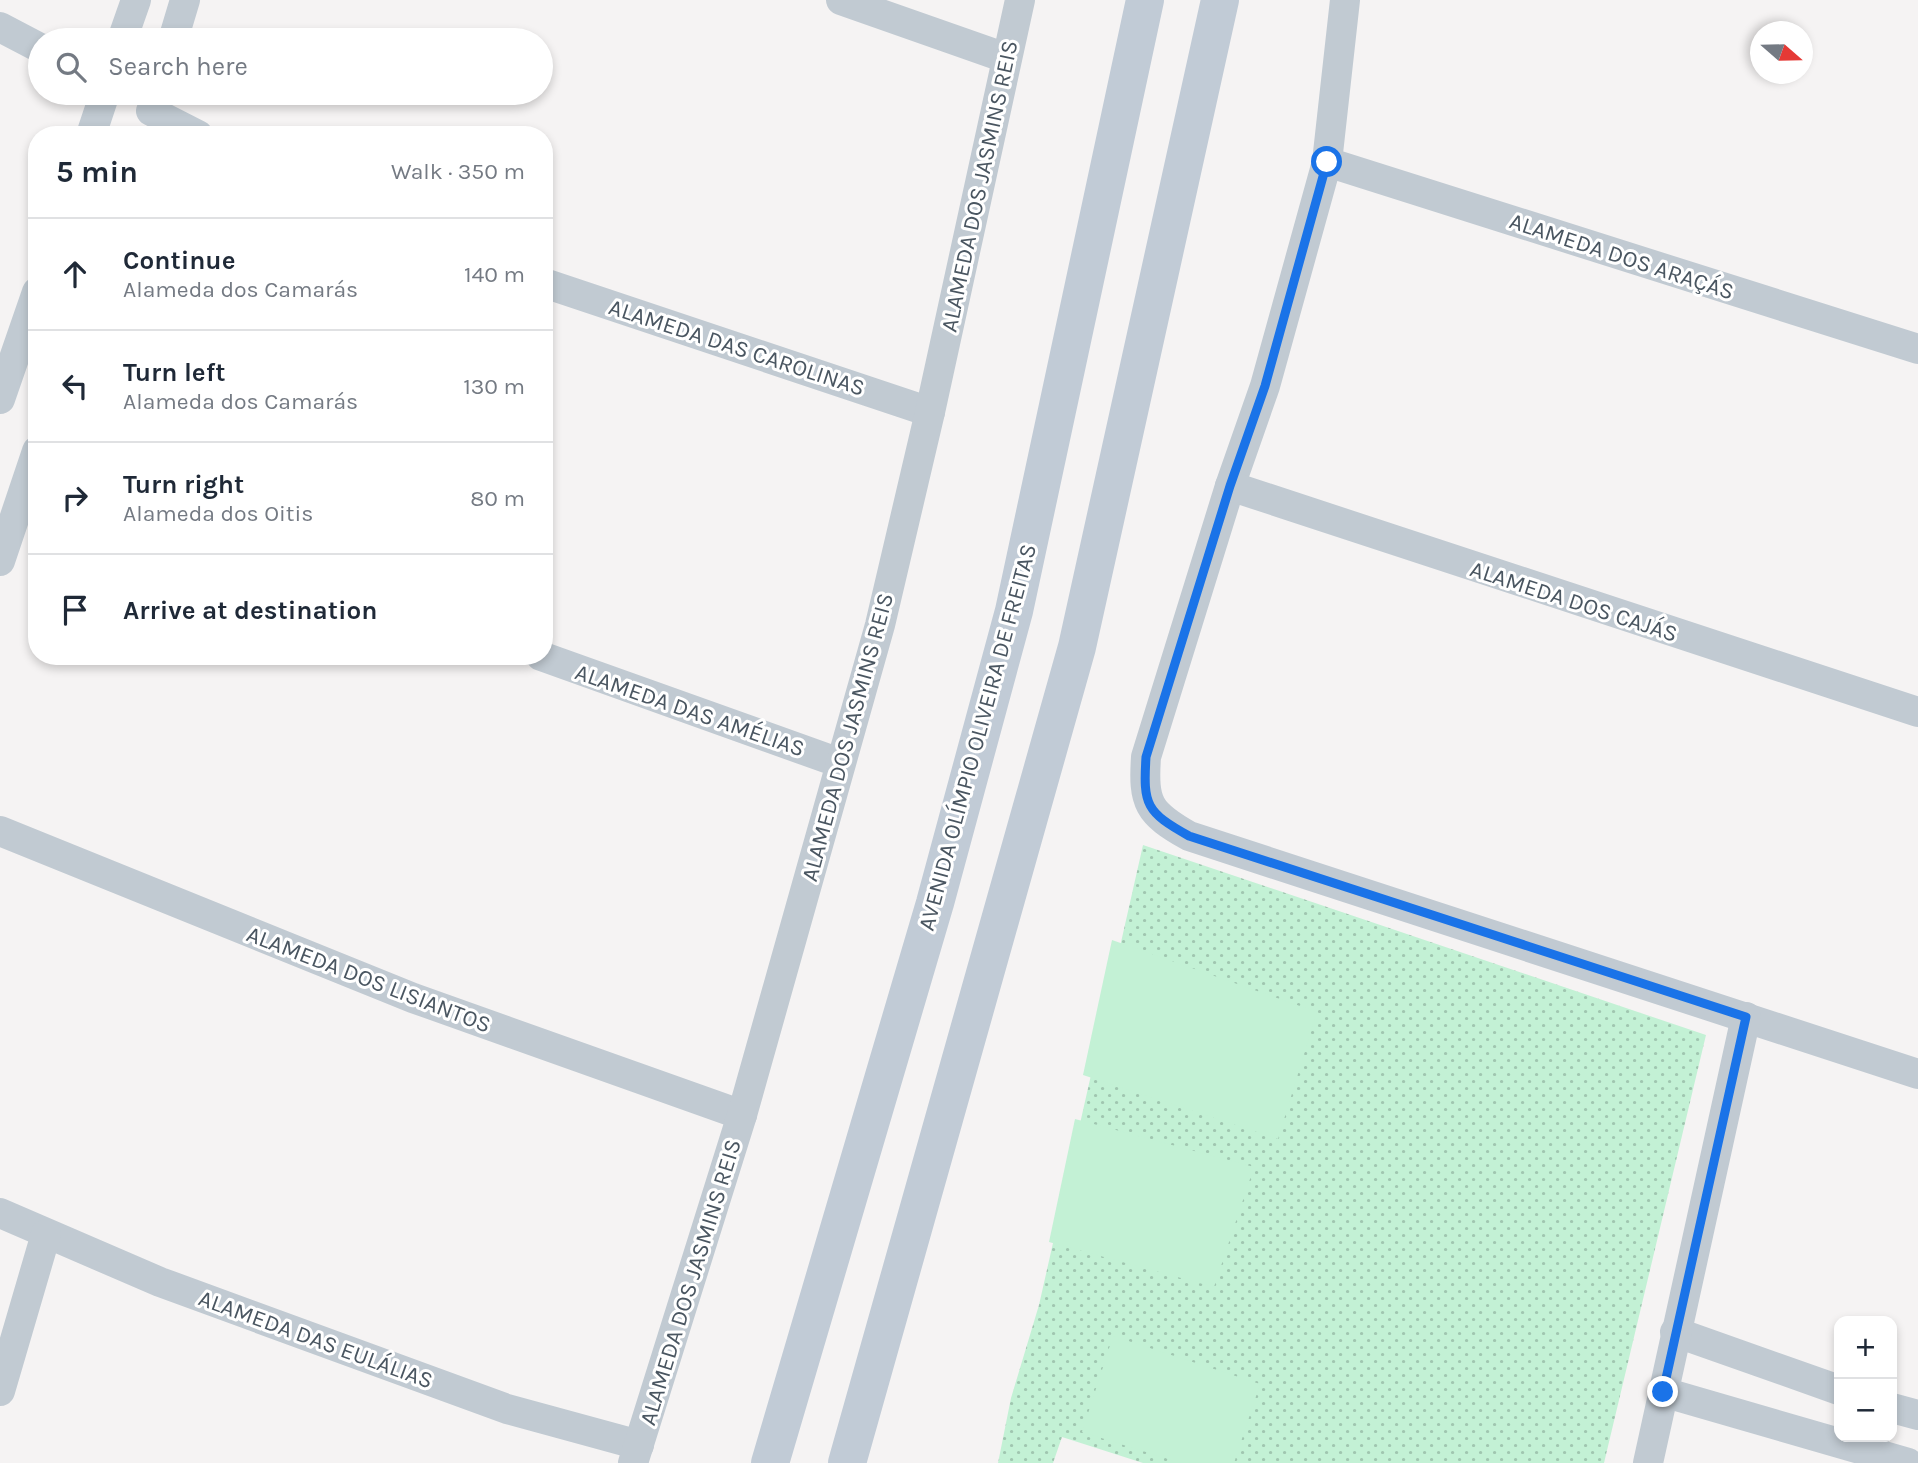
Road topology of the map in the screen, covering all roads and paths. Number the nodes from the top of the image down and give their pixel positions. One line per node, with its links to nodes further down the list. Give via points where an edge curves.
1 (136, 0): 9 (street)
2 (185, 0): 10 (street)
3 (841, 0): 12 (street)
4 (1020, 0): 12 (street, ALAMEDA DOS JASMINS REIS)
5 (1145, 0): 42 (main road, AVENIDA OLÍMPIO OLIVEIRA DE FREITAS, via 1014,611 931,917)
6 (1220, 0): 43 (main road, via 1077,647)
7 (1345, 0): 17 (street)
8 (0, 27): 11 (street)
9 (126, 28)
10 (177, 28)
11 (28, 42)
12 (1006, 58): 22 (street, ALAMEDA DOS JASMINS REIS)
13 (101, 105): 15 (street)
14 (151, 113): 16 (street)
15 (94, 126)
16 (179, 126)
17 (1327, 162): 20 (street, ALAMEDA DOS ARAÇÁS); 24 (street, via 1265,386)
18 (553, 286): 22 (street, ALAMEDA DAS CAROLINAS)
19 (28, 318): 21 (street)
20 (1918, 349)
21 (0, 399)
22 (930, 412): 28 (street, ALAMEDA DOS JASMINS REIS, via 880,625)
23 (28, 478): 25 (street)
24 (1230, 486): 27 (street, ALAMEDA DOS CAJÁS); 30 (street, via 1146,757 1148,806 1189,836)
25 (0, 561)
26 (553, 660): 28 (street, ALAMEDA DAS AMÉLIAS)
27 (1918, 712)
28 (840, 763): 32 (street, ALAMEDA DOS JASMINS REIS)
29 (0, 831): 32 (street, ALAMEDA DOS LISIANTOS, via 413,998)
30 (1746, 1017): 31 (street); 35 (street)
31 (1918, 1074)
32 (742, 1115): 41 (street, ALAMEDA DOS JASMINS REIS)
33 (0, 1213): 34 (street, ALAMEDA DAS EULÁLIAS)
34 (46, 1234): 37 (street); 41 (street, ALAMEDA DAS EULÁLIAS, via 160,1282)
35 (1675, 1332): 36 (street); 38 (street)
36 (1834, 1388)
37 (0, 1391)
38 (1663, 1392): 44 (street); 45 (street)
39 (1897, 1409): 40 (street)
40 (1918, 1415)
41 (636, 1454)
42 (770, 1463)
43 (847, 1463)
44 (1648, 1463)
45 (1908, 1463)

